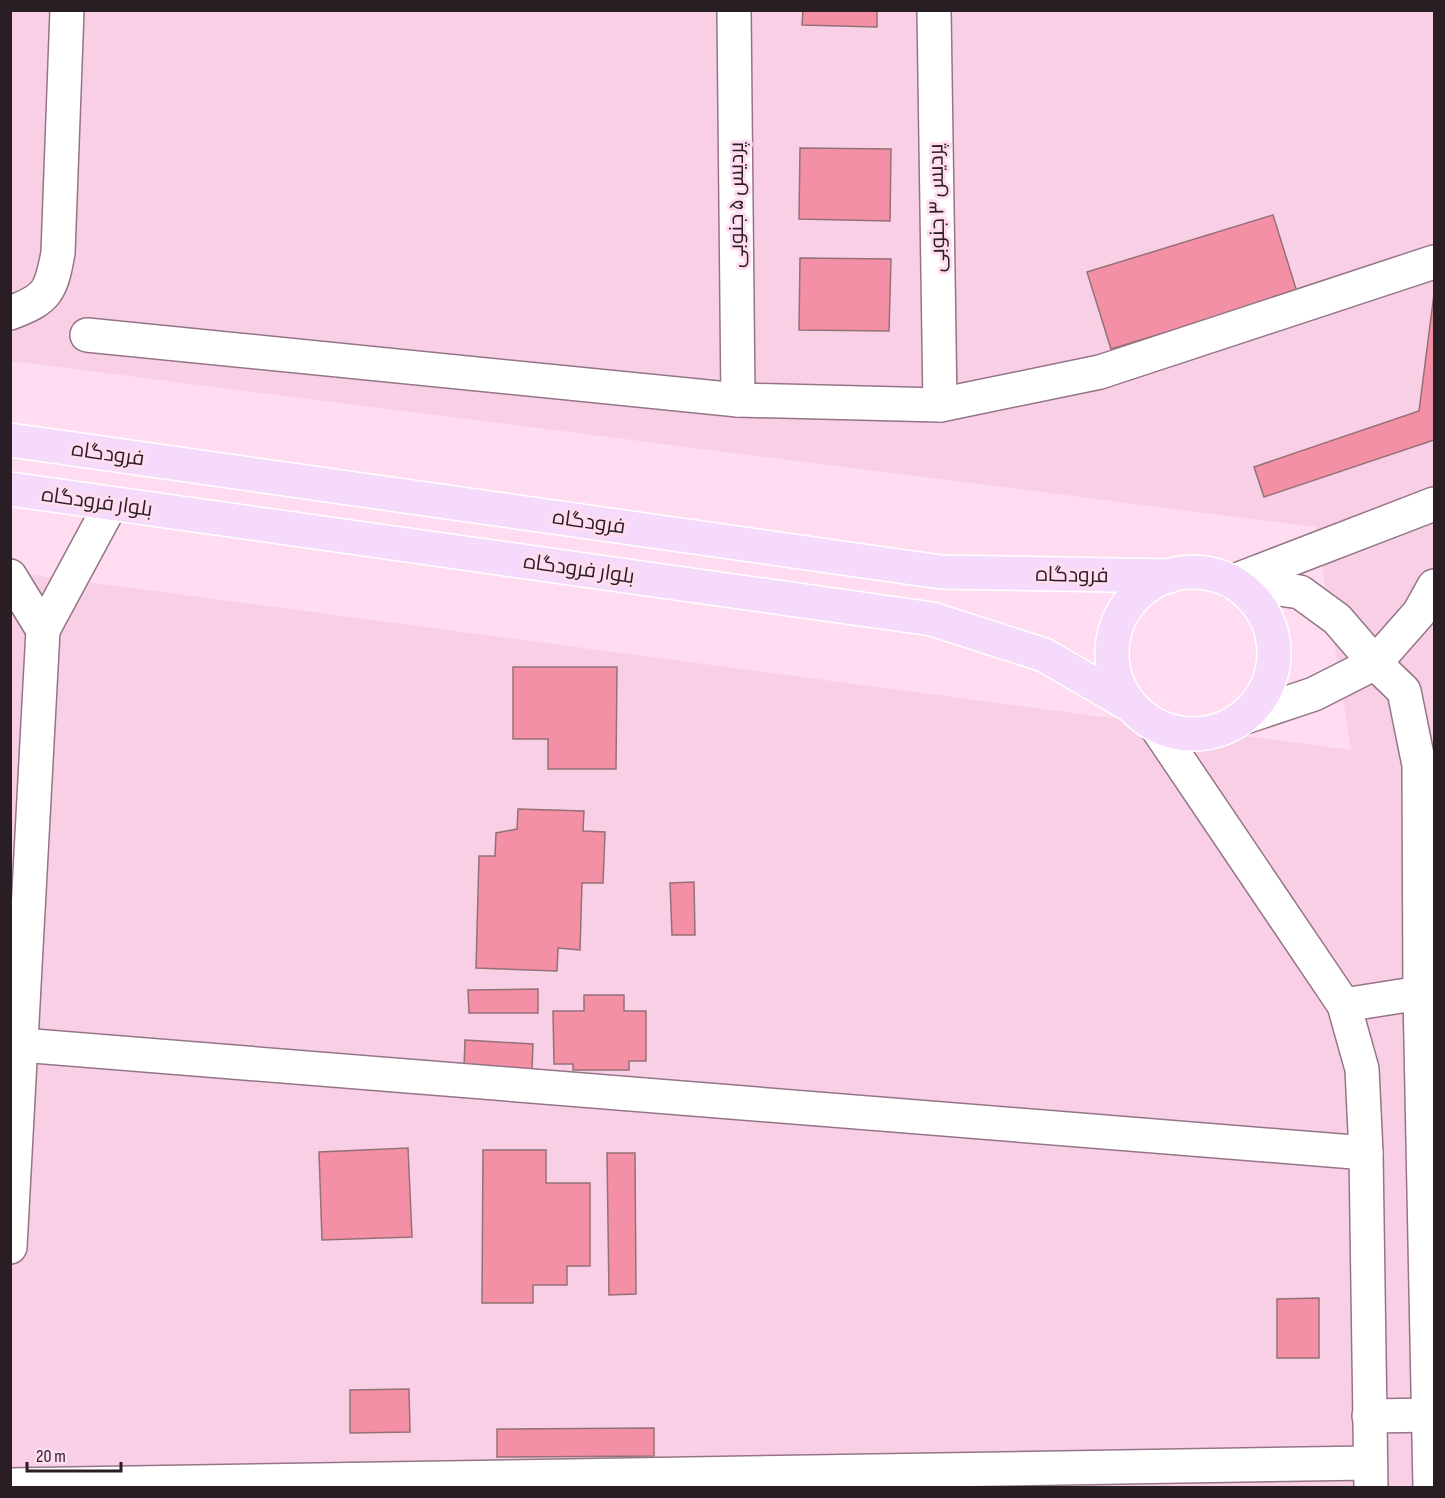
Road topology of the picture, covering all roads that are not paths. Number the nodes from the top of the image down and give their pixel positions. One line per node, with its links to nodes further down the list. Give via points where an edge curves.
1 (67, 10): 5 (street, via 58,253 52,286 33,305)
2 (734, 10): 7 (street, پردیس ۵ جنوبی)
3 (934, 10): 8 (street, پردیس ۳ جنوبی)
4 (1434, 262): 8 (street, via 1100,372)
5 (10, 313)
6 (87, 335): 7 (street)
7 (738, 400): 8 (street)
8 (940, 405)
9 (10, 440): 14 (main road, فرودگاه, via 941,572)
10 (10, 489): 11 (main road, بلوار فرودگاه)
11 (111, 504): 17 (street); 19 (main road, بلوار فرودگاه, via 932,619 1044,655)
12 (1434, 504): 15 (street)
13 (10, 576): 17 (street)
14 (1170, 576): 15 (main road, via 1202,573); 19 (main road, via 1146,587 1128,606 1115,629 1112,656 1117,681)
15 (1232, 582): 18 (street, via 1300,592 1336,619); 20 (main road, via 1254,598 1268,620 1275,646 1273,672 1263,697)
16 (1434, 586): 18 (street, via 1419,613)
17 (43, 630): 24 (street)
18 (1375, 663): 20 (street, via 1314,694); 21 (street, via 1404,691 1419,765)
19 (1142, 715): 20 (main road, via 1177,733 1201,734 1224,729); 23 (street)
20 (1245, 717)
21 (1427, 944): 22 (street)
22 (1420, 993): 23 (street); 27 (street)
23 (1344, 1005): 25 (street, via 1362,1069)
24 (21, 1045): 25 (street); 26 (street)
25 (1366, 1153): 28 (street)
26 (10, 1248)
27 (1432, 1415): 28 (street); 31 (street)
28 (1369, 1416): 29 (street)
29 (1371, 1475): 30 (street)
30 (10, 1485)
31 (1430, 1488)

